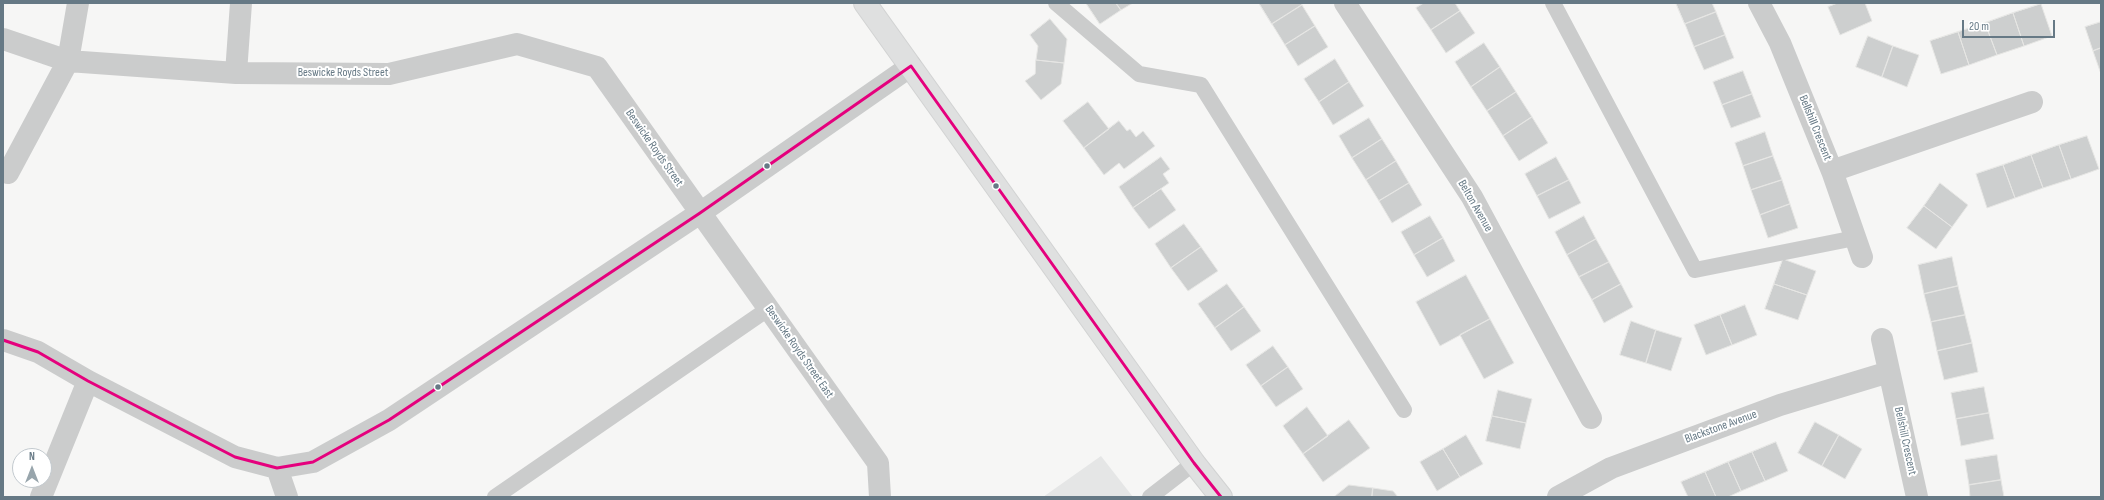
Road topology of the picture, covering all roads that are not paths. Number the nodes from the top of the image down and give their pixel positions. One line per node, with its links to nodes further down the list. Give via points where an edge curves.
1 (78, 3): 9 (street)
2 (241, 3): 11 (street)
3 (865, 3): 10 (main road)
4 (1056, 3): 22 (lane, via 1139,74 1201,85)
5 (1345, 3): 23 (street, Belton Avenue, via 1472,198)
6 (1553, 3): 16 (lane, via 1695,270)
7 (1759, 3): 13 (street, Bellshill Crescent, via 1780,42)
8 (3, 39): 9 (street, Beswicke Royds Street)
9 (68, 61): 11 (street, Beswicke Royds Street); 14 (street)
10 (911, 66): 15 (street); 24 (main road)
11 (236, 73): 15 (street, Beswicke Royds Street, via 389,74 518,44 597,67)
12 (2032, 102): 13 (street)
13 (1832, 170): 16 (street, Bellshill Crescent)
14 (8, 173)
15 (700, 213): 17 (street, Beswicke Royds Street East); 25 (street, via 389,420 313,462)
16 (1859, 248)
17 (768, 309): 28 (lane); 29 (street, Beswicke Royds Street East, via 878,463)
18 (1882, 339): 20 (street, Bellshill Crescent)
19 (3, 340): 21 (street, via 38,352)
20 (1889, 372): 32 (street, Blackstone Avenue, via 1780,405 1611,468); 33 (street, Bellshill Crescent)
21 (88, 382): 25 (street, via 235,457); 26 (street)
22 (1404, 410)
23 (1591, 418)
24 (1194, 463): 30 (lane); 31 (main road)
25 (277, 468): 27 (street)
26 (41, 497)
27 (287, 497)
28 (495, 497)
29 (880, 497)
30 (1150, 497)
31 (1221, 497)
32 (1558, 497)
33 (1917, 497)

